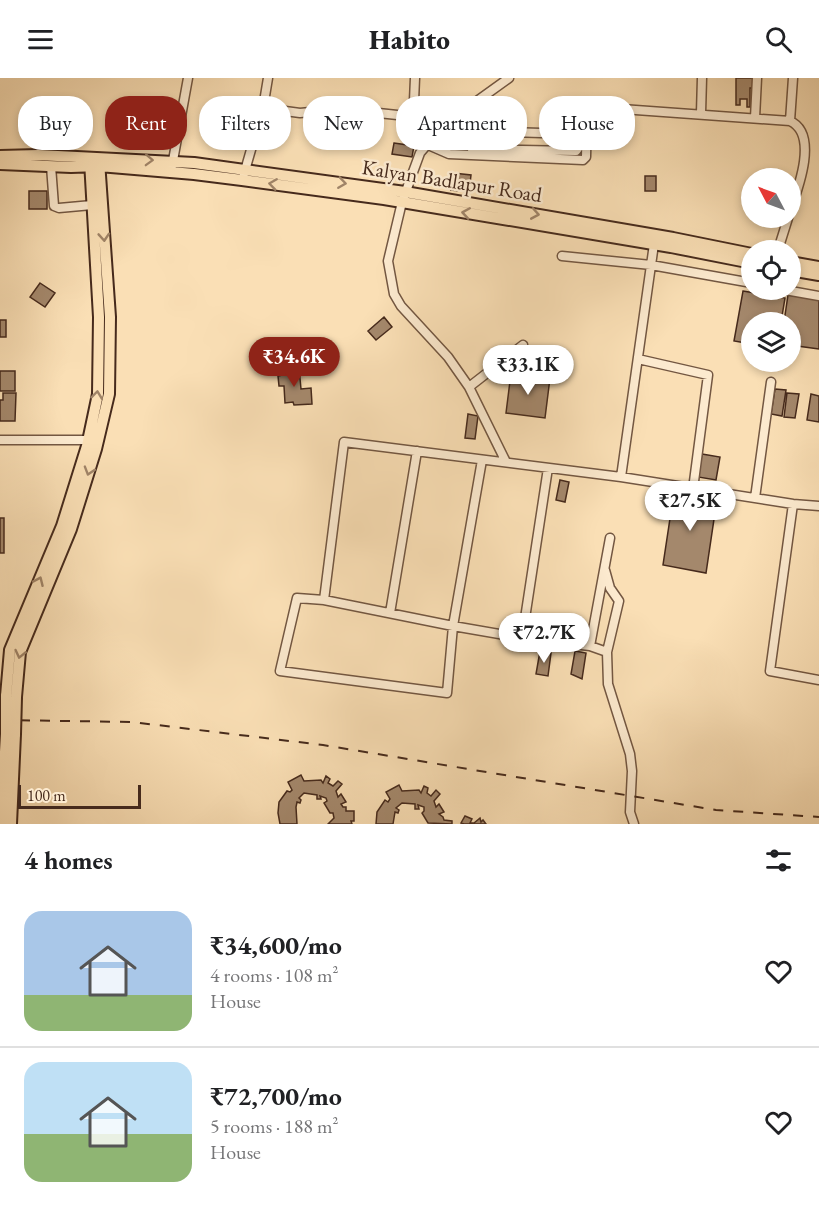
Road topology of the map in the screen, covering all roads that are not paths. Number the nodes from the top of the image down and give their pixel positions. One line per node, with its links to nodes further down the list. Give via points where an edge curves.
1 (188, 78): 28 (street)
2 (268, 78): 8 (street)
3 (415, 78): 9 (street)
4 (509, 78): 10 (street)
5 (702, 78): 12 (street)
6 (758, 78): 14 (street)
7 (793, 78): 15 (street)
8 (264, 96)
9 (414, 96)
10 (483, 96)
11 (291, 112): 13 (street, via 341,109)
12 (701, 113): 14 (street); 20 (street, via 592,108 587,113 583,160 448,154)
13 (396, 115)
14 (755, 118): 15 (street)
15 (790, 121): 30 (street, via 797,124 804,136)
16 (527, 134): 17 (street)
17 (539, 134): 23 (street)
18 (250, 150): 29 (street)
19 (422, 150): 31 (street)
20 (439, 150)
21 (516, 150): 23 (street)
22 (577, 150): 23 (street)
23 (538, 151)
24 (0, 156): 25 (main road, Kalyan Badlapur Road)
25 (94, 162): 27 (main road, Kalyan Badlapur Road); 28 (main road, Kalyan Badlapur Road); 32 (main road); 51 (main road, one-way to 51, via 111,349 109,394)
26 (0, 164): 27 (main road, Kalyan Badlapur Road)
27 (51, 166): 32 (street, via 54,206)
28 (172, 167): 29 (main road, Kalyan Badlapur Road)
29 (243, 175): 31 (main road, Kalyan Badlapur Road)
30 (801, 178)
31 (403, 197): 33 (main road, Kalyan Badlapur Road, one-way to 33); 34 (main road, Kalyan Badlapur Road, one-way to 31); 49 (street, via 388,261 394,294)
32 (92, 205): 51 (main road, one-way to 32, via 100,349)
33 (672, 242): 34 (main road, Kalyan Badlapur Road); 35 (main road, Kalyan Badlapur Road); 37 (main road, Kalyan Badlapur Road)
34 (654, 244): 39 (street)
35 (741, 252)
36 (562, 256): 39 (street)
37 (741, 260)
38 (801, 264): 40 (main road)
39 (651, 266): 43 (street); 47 (street)
40 (819, 267)
41 (801, 272): 42 (main road)
42 (819, 275)
43 (741, 282)
44 (801, 293): 45 (street)
45 (819, 296)
46 (523, 345): 49 (street)
47 (638, 359): 56 (street); 57 (street, via 708,375)
48 (771, 382): 58 (street)
49 (469, 387): 54 (street)
50 (0, 440): 51 (street)
51 (93, 440): 70 (main road, bridge, via 15,636 8,666)
52 (417, 451): 53 (street); 63 (street, via 344,442); 64 (street)
53 (482, 460): 54 (street); 65 (street)
54 (506, 462): 55 (street)
55 (548, 468): 56 (street); 66 (street)
56 (621, 477): 57 (street)
57 (693, 489): 58 (street)
58 (755, 498): 59 (street)
59 (793, 504): 60 (street); 69 (street, via 771,672)
60 (819, 506)
61 (610, 538): 62 (street)
62 (604, 567): 67 (street); 68 (street, via 619,601)
63 (324, 600): 64 (street); 65 (street, via 297,598 280,671 447,693)
64 (390, 613): 65 (street)
65 (453, 626): 66 (street)
66 (522, 638): 67 (street)
67 (590, 646): 68 (street)
68 (607, 652): 73 (street, via 608,684 630,754 630,812)
69 (819, 680)
70 (10, 734): 71 (main road); 72 (main road)
71 (1, 824)
72 (11, 824)
73 (634, 824)

